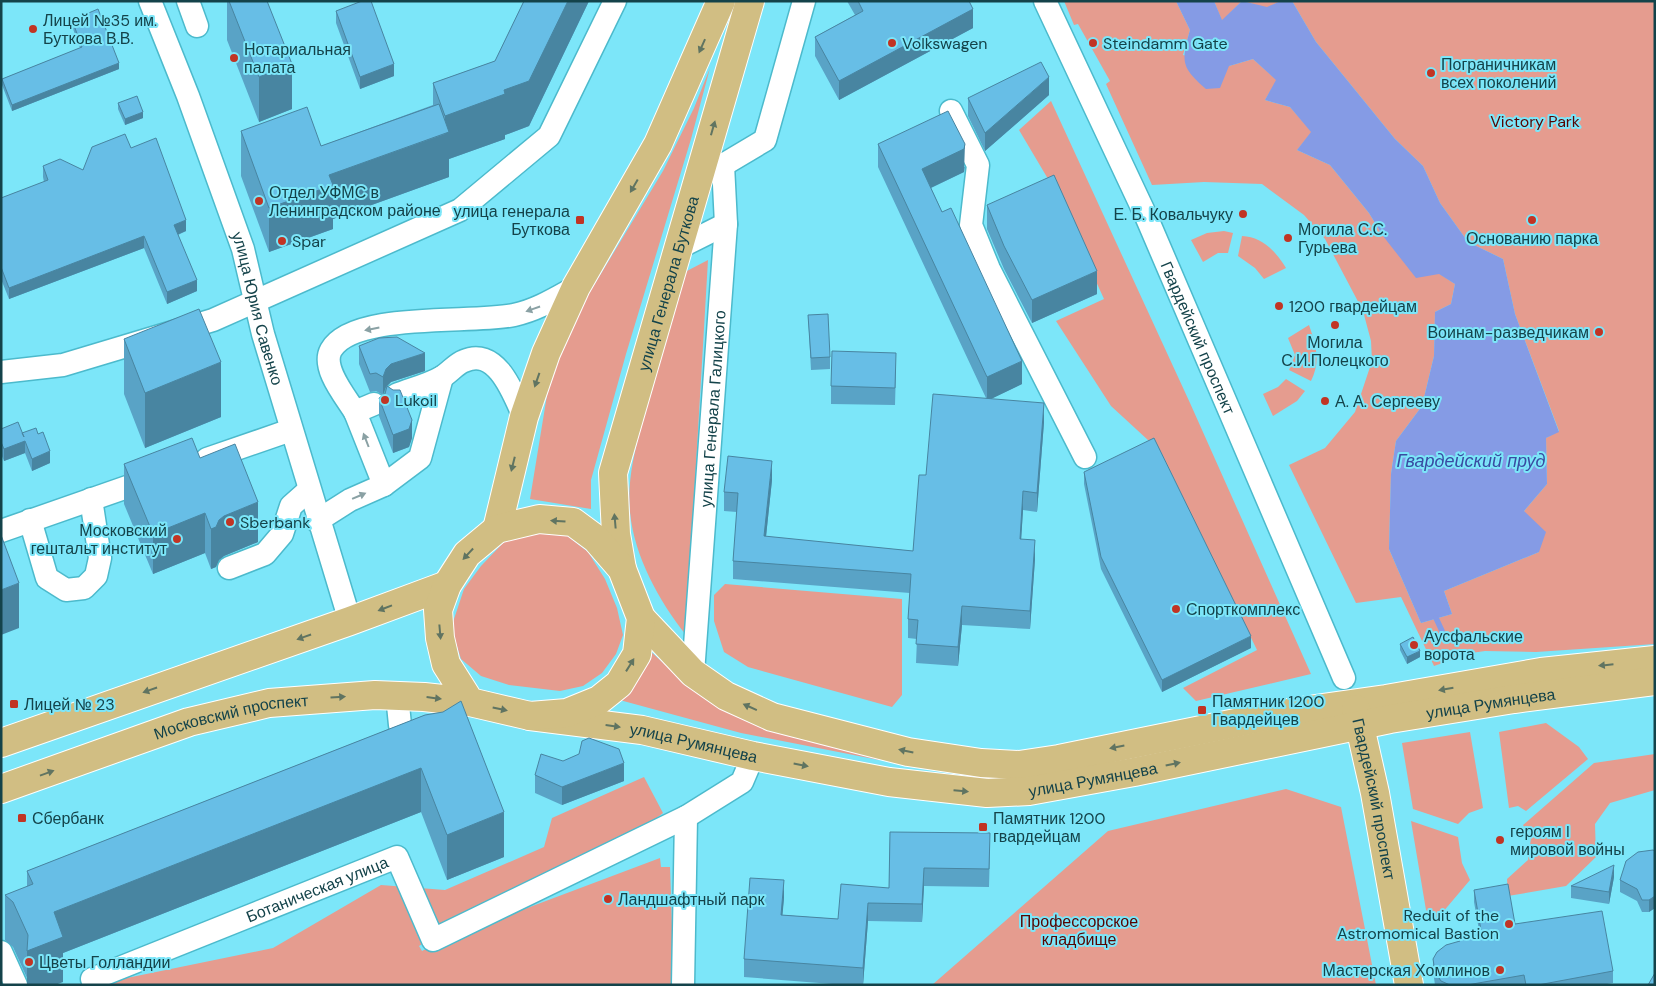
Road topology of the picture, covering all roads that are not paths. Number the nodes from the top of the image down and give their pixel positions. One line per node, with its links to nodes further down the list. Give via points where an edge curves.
1 (150, 1): 14 (street, улица Юрия Савенко, via 240,241)
2 (188, 1): 8 (street)
3 (615, 1): 14 (street, via 549,136 460,210)
4 (721, 1): 13 (main road, one-way to 13, via 658,144)
5 (750, 1): 10 (main road, улица Генерала Буткова, one-way to 5)
6 (804, 1): 10 (street, via 765,140)
7 (1046, 4): 35 (street, Гвардейский проспект, via 1149,221)
8 (197, 26)
9 (951, 111): 20 (street, via 978,165 971,225 989,268)
10 (714, 162): 11 (street, улица Генерала Галицкого); 12 (main road, улица Генерала Буткова)
11 (726, 224): 12 (street); 34 (street, улица Генерала Галицкого)
12 (678, 248): 29 (main road, улица Генерала Буткова, one-way to 12, via 616,534 613,473)
13 (576, 287): 18 (main road, one-way to 18, via 546,353); 21 (street, via 538,308 512,316 426,319 354,332 340,340 330,352 329,367 364,408)
14 (255, 303): 15 (street, via 213,320 63,365); 19 (street, улица Юрия Савенко)
15 (1, 372)
16 (442, 377): 17 (street); 18 (street, via 465,360 491,362 508,382); 21 (street, via 420,458)
17 (396, 395)
18 (524, 417): 26 (main road, one-way to 26)
19 (292, 430): 22 (street, улица Юрия Савенко); 23 (street)
20 (1085, 457)
21 (384, 485): 25 (street, one-way to 21, via 350,500)
22 (309, 490): 25 (street, улица Юрия Савенко); 28 (street, via 290,506 282,534 265,554)
23 (91, 500): 24 (street); 24 (street, via 100,558 96,576 84,588 66,590 47,578)
24 (30, 520): 27 (street)
25 (318, 521): 32 (street, улица Юрия Савенко)
26 (497, 529): 29 (main road, Московский проспект, one-way to 26, via 596,539 573,522 539,520); 30 (main road, Московский проспект, one-way to 30, via 467,554)
27 (1, 531)
28 (229, 568)
29 (622, 569): 31 (main road, Московский проспект)
30 (447, 584): 32 (main road, one-way to 32); 38 (main road, Московский проспект, one-way to 38, via 438,610 440,638 446,664)
31 (641, 618): 34 (main road, улица Румянцева); 40 (main road, Московский проспект, one-way to 31, via 566,713 599,700 618,684 637,654)
32 (350, 621): 41 (main road, one-way to 41)
33 (1655, 660): 39 (main road, улица Румянцева, one-way to 39, via 1541,672)
34 (693, 673): 39 (main road, улица Румянцева, one-way to 34, via 1280,714 1019,765 981,763 908,752 772,717 726,696)
35 (1344, 678)
36 (1655, 681): 39 (main road, улица Румянцева)
37 (397, 695): 38 (main road, Московский проспект, one-way to 38); 42 (street, via 400,725 411,748); 44 (main road, Московский проспект, one-way to 37, via 189,722 269,703)
38 (470, 702): 40 (main road, Московский проспект, one-way to 40)
39 (1357, 714): 43 (main road, улица Румянцева, one-way to 39, via 889,782 987,793 1030,791 1134,772); 50 (main road, Гвардейский проспект)
40 (530, 716): 43 (main road, улица Румянцева, one-way to 43, via 642,730)
41 (1, 744)
42 (440, 744)
43 (753, 756): 45 (street, via 742,782)
44 (1, 790)
45 (686, 817): 48 (street, Ботаническая улица, via 433,940 397,857 92,979); 49 (street)
46 (1, 952): 47 (street)
47 (16, 985)
48 (95, 985)
49 (683, 985)
50 (1409, 985)

